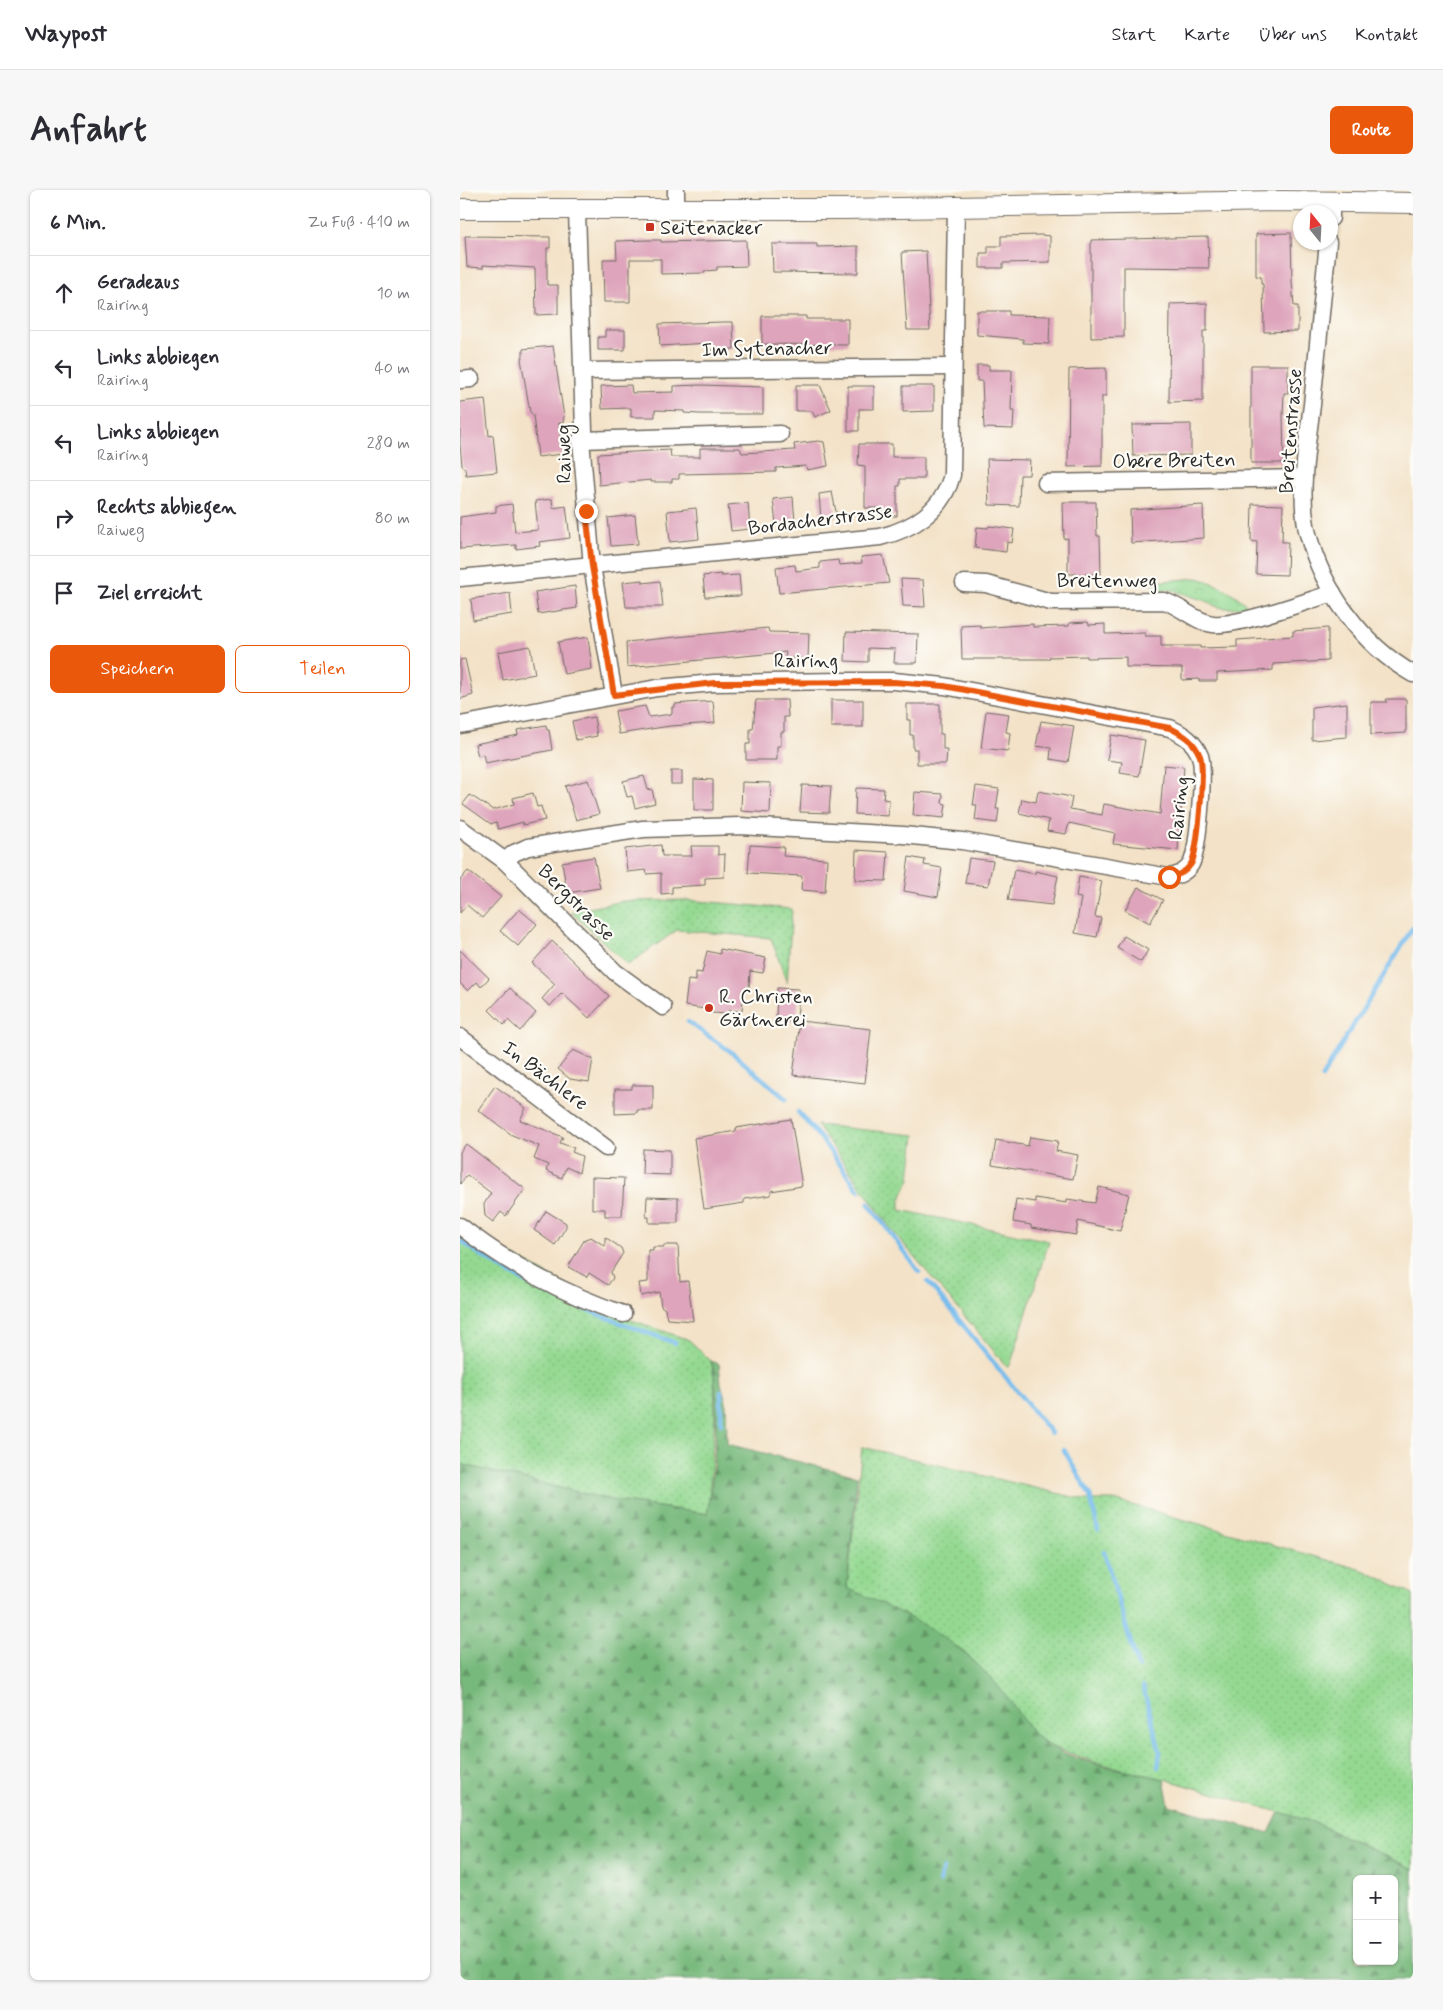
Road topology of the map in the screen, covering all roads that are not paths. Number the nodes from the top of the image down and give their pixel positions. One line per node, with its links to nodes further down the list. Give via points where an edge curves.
1 (676, 199): 3 (street); 7 (street, via 652,210)
2 (1413, 203): 4 (street)
3 (956, 207): 6 (street); 9 (street, Bordacherstrasse)
4 (1338, 208)
5 (460, 209): 7 (street)
6 (1293, 209)
7 (577, 211): 10 (street, Raiweg)
8 (1327, 250): 13 (street, Breitenstrasse)
9 (953, 367): 10 (street, Im Sytenacher); 15 (street, Bordacherstrasse, via 950,483 924,518 901,532 880,537)
10 (582, 371): 12 (street, Raiweg, via 584,430)
11 (780, 434): 12 (street)
12 (581, 440): 15 (street, Raiweg)
13 (1304, 478): 14 (street, Obere Breiten); 18 (street, Breitenstrasse, via 1308,533)
14 (1046, 483)
15 (592, 566): 16 (street, Bordacherstrasse); 20 (street, Raiweg)
16 (460, 578)
17 (964, 584): 18 (street, Breitenweg, via 986,584 1051,602 1164,601 1213,624 1243,619)
18 (1333, 593): 19 (street, Breitenstrasse, via 1375,646)
19 (1413, 674)
20 (614, 695): 21 (street, Rairing); 23 (street, Rairing, via 714,683 894,682 944,686 1170,728 1194,744 1203,766 1194,855 1185,871 1163,877 962,841 740,826 689,826 643,829 528,847)
21 (460, 725)
22 (460, 828): 23 (street, Bergstrasse)
23 (505, 861): 24 (street, Bergstrasse, via 616,972)
24 (663, 1008)
25 (460, 1037): 26 (street, In Bächlere)
26 (606, 1148)
27 (460, 1226): 28 (street, via 526,1272 576,1297)
28 (623, 1314)

